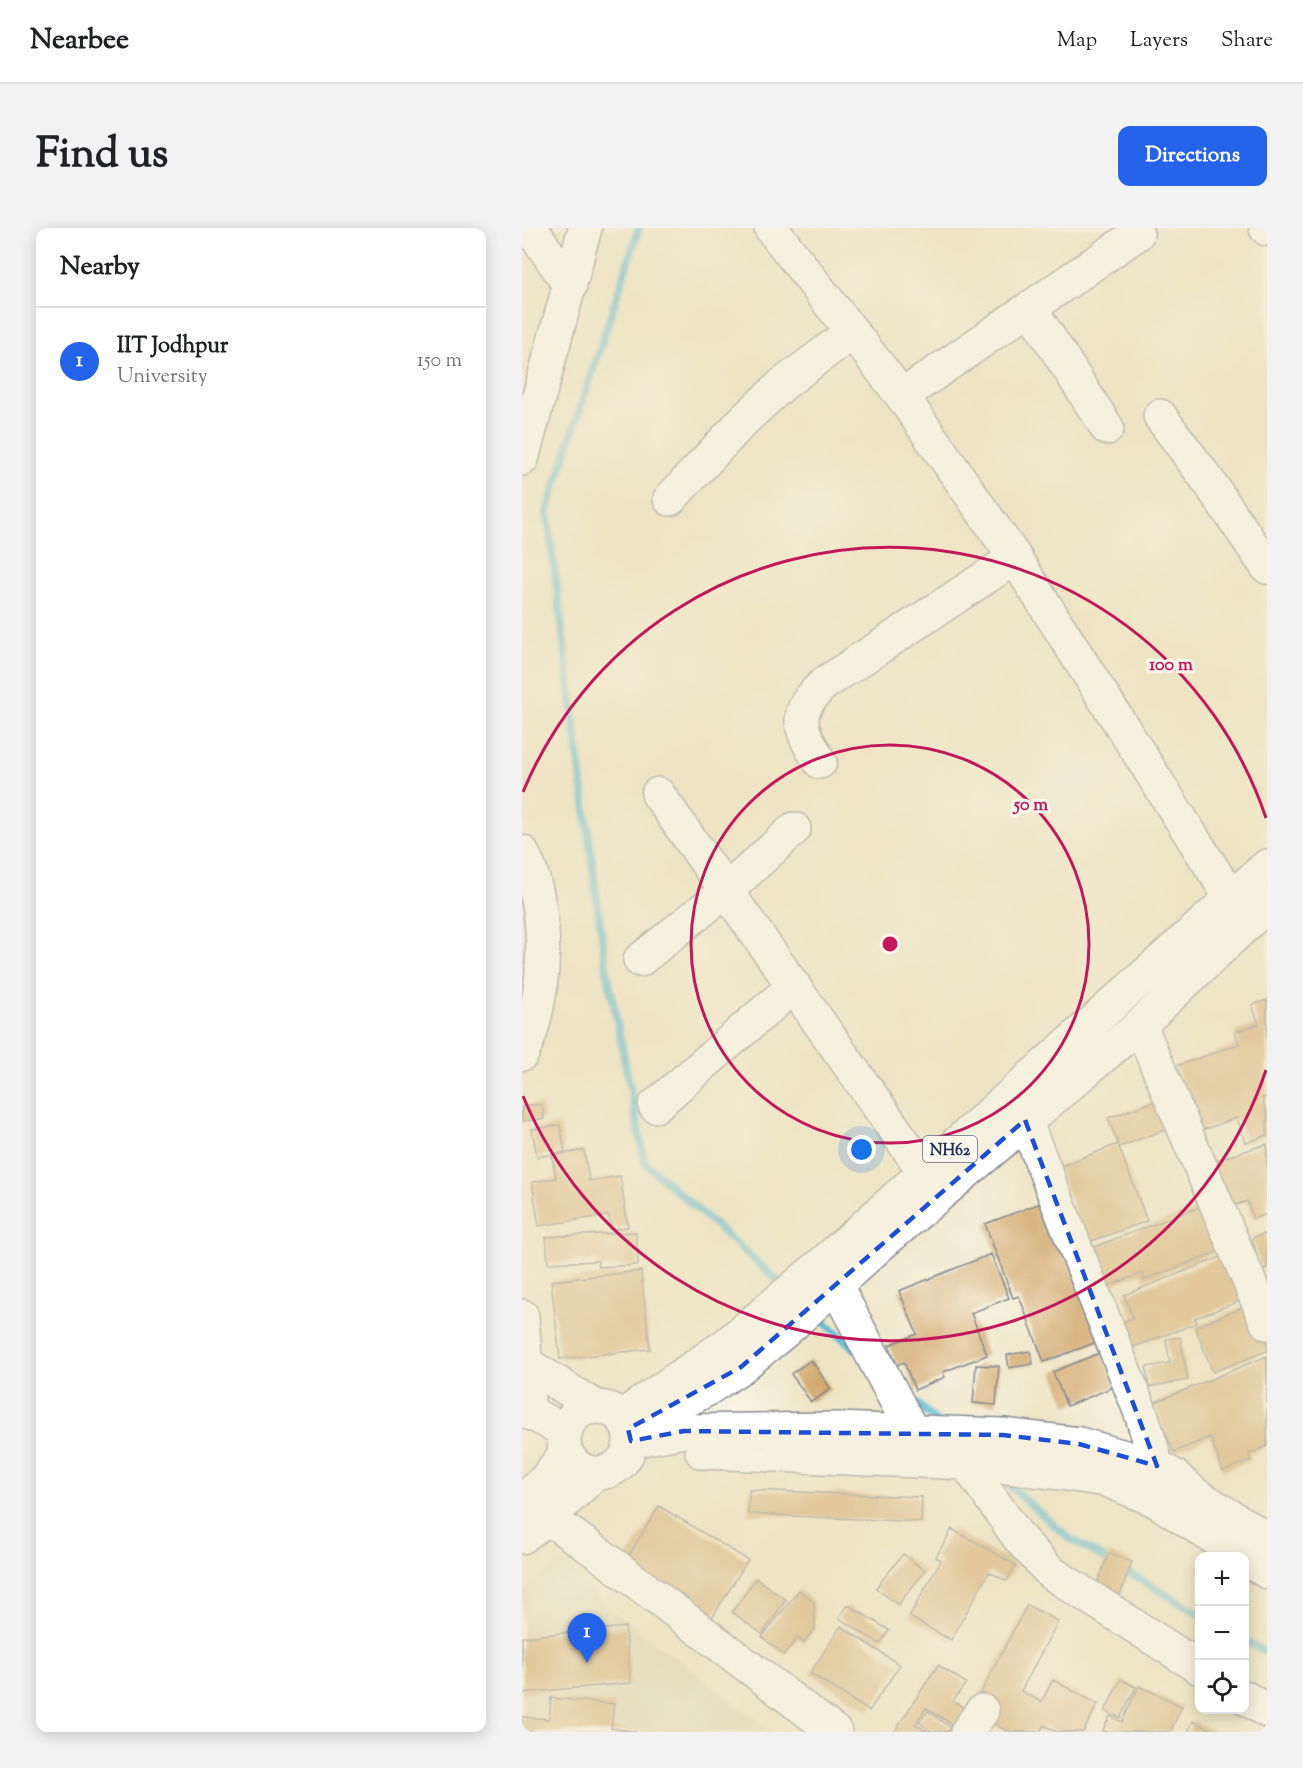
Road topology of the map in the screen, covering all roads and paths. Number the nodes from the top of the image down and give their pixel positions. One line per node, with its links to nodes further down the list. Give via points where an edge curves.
1 (531, 228): 5 (main road)
2 (585, 228): 5 (main road)
3 (771, 228): 7 (main road)
4 (1137, 234): 6 (main road)
5 (570, 286): 11 (main road)
6 (1030, 308): 8 (main road); 10 (main road)
7 (852, 333): 8 (main road); 12 (main road, via 783,384)
8 (902, 396): 13 (main road)
9 (1160, 416): 14 (main road)
10 (1107, 428)
11 (522, 459)
12 (670, 499)
13 (1015, 558): 15 (main road, via 809,697 802,726); 21 (main road)
14 (1267, 567)
15 (820, 762)
16 (658, 794): 20 (main road)
17 (794, 829): 20 (main road)
18 (522, 852): 26 (main road, via 540,901 542,943 540,996)
19 (1267, 866): 21 (main road, NH62)
20 (726, 891): 23 (main road); 24 (main road)
21 (1231, 898): 29 (main road, NH62)
22 (1267, 906): 25 (main road, NH62)
23 (640, 960)
24 (794, 986): 27 (main road); 29 (main road)
25 (1140, 1025): 28 (main road, NH62); 32 (main road)
26 (527, 1028)
27 (655, 1106)
28 (1025, 1120): 30 (main road, NH62); 38 (main road, via 1142,1416)
29 (924, 1171): 35 (main road, NH62, via 823,1263)
30 (835, 1284): 35 (main road, NH62, via 741,1367 706,1390); 37 (main road)
31 (522, 1316): 33 (main road)
32 (1267, 1323)
33 (525, 1362): 34 (main road); 35 (main road)
34 (526, 1411): 36 (main road)
35 (620, 1430): 36 (main road, NH62, via 583,1411 572,1419); 37 (main road, via 835,1429); 37 (main road, via 697,1451); 39 (main road, NH62, via 618,1466)
36 (566, 1441): 39 (main road, via 573,1462); 40 (main road, NH62)
37 (949, 1444): 38 (main road, via 1003,1435 1079,1444); 43 (main road, via 1002,1466 1106,1480 1155,1500); 46 (main road, via 1018,1538 1050,1572)
38 (1157, 1466): 42 (main road)
39 (596, 1473): 40 (main road, NH62)
40 (535, 1510): 41 (main road, NH62); 49 (main road, via 608,1560)
41 (522, 1537)
42 (1267, 1539)
43 (1235, 1552)
44 (1249, 1561): 45 (main road)
45 (1267, 1572)
46 (1195, 1665)
47 (1249, 1699): 48 (main road)
48 (1267, 1711)
49 (835, 1732)

